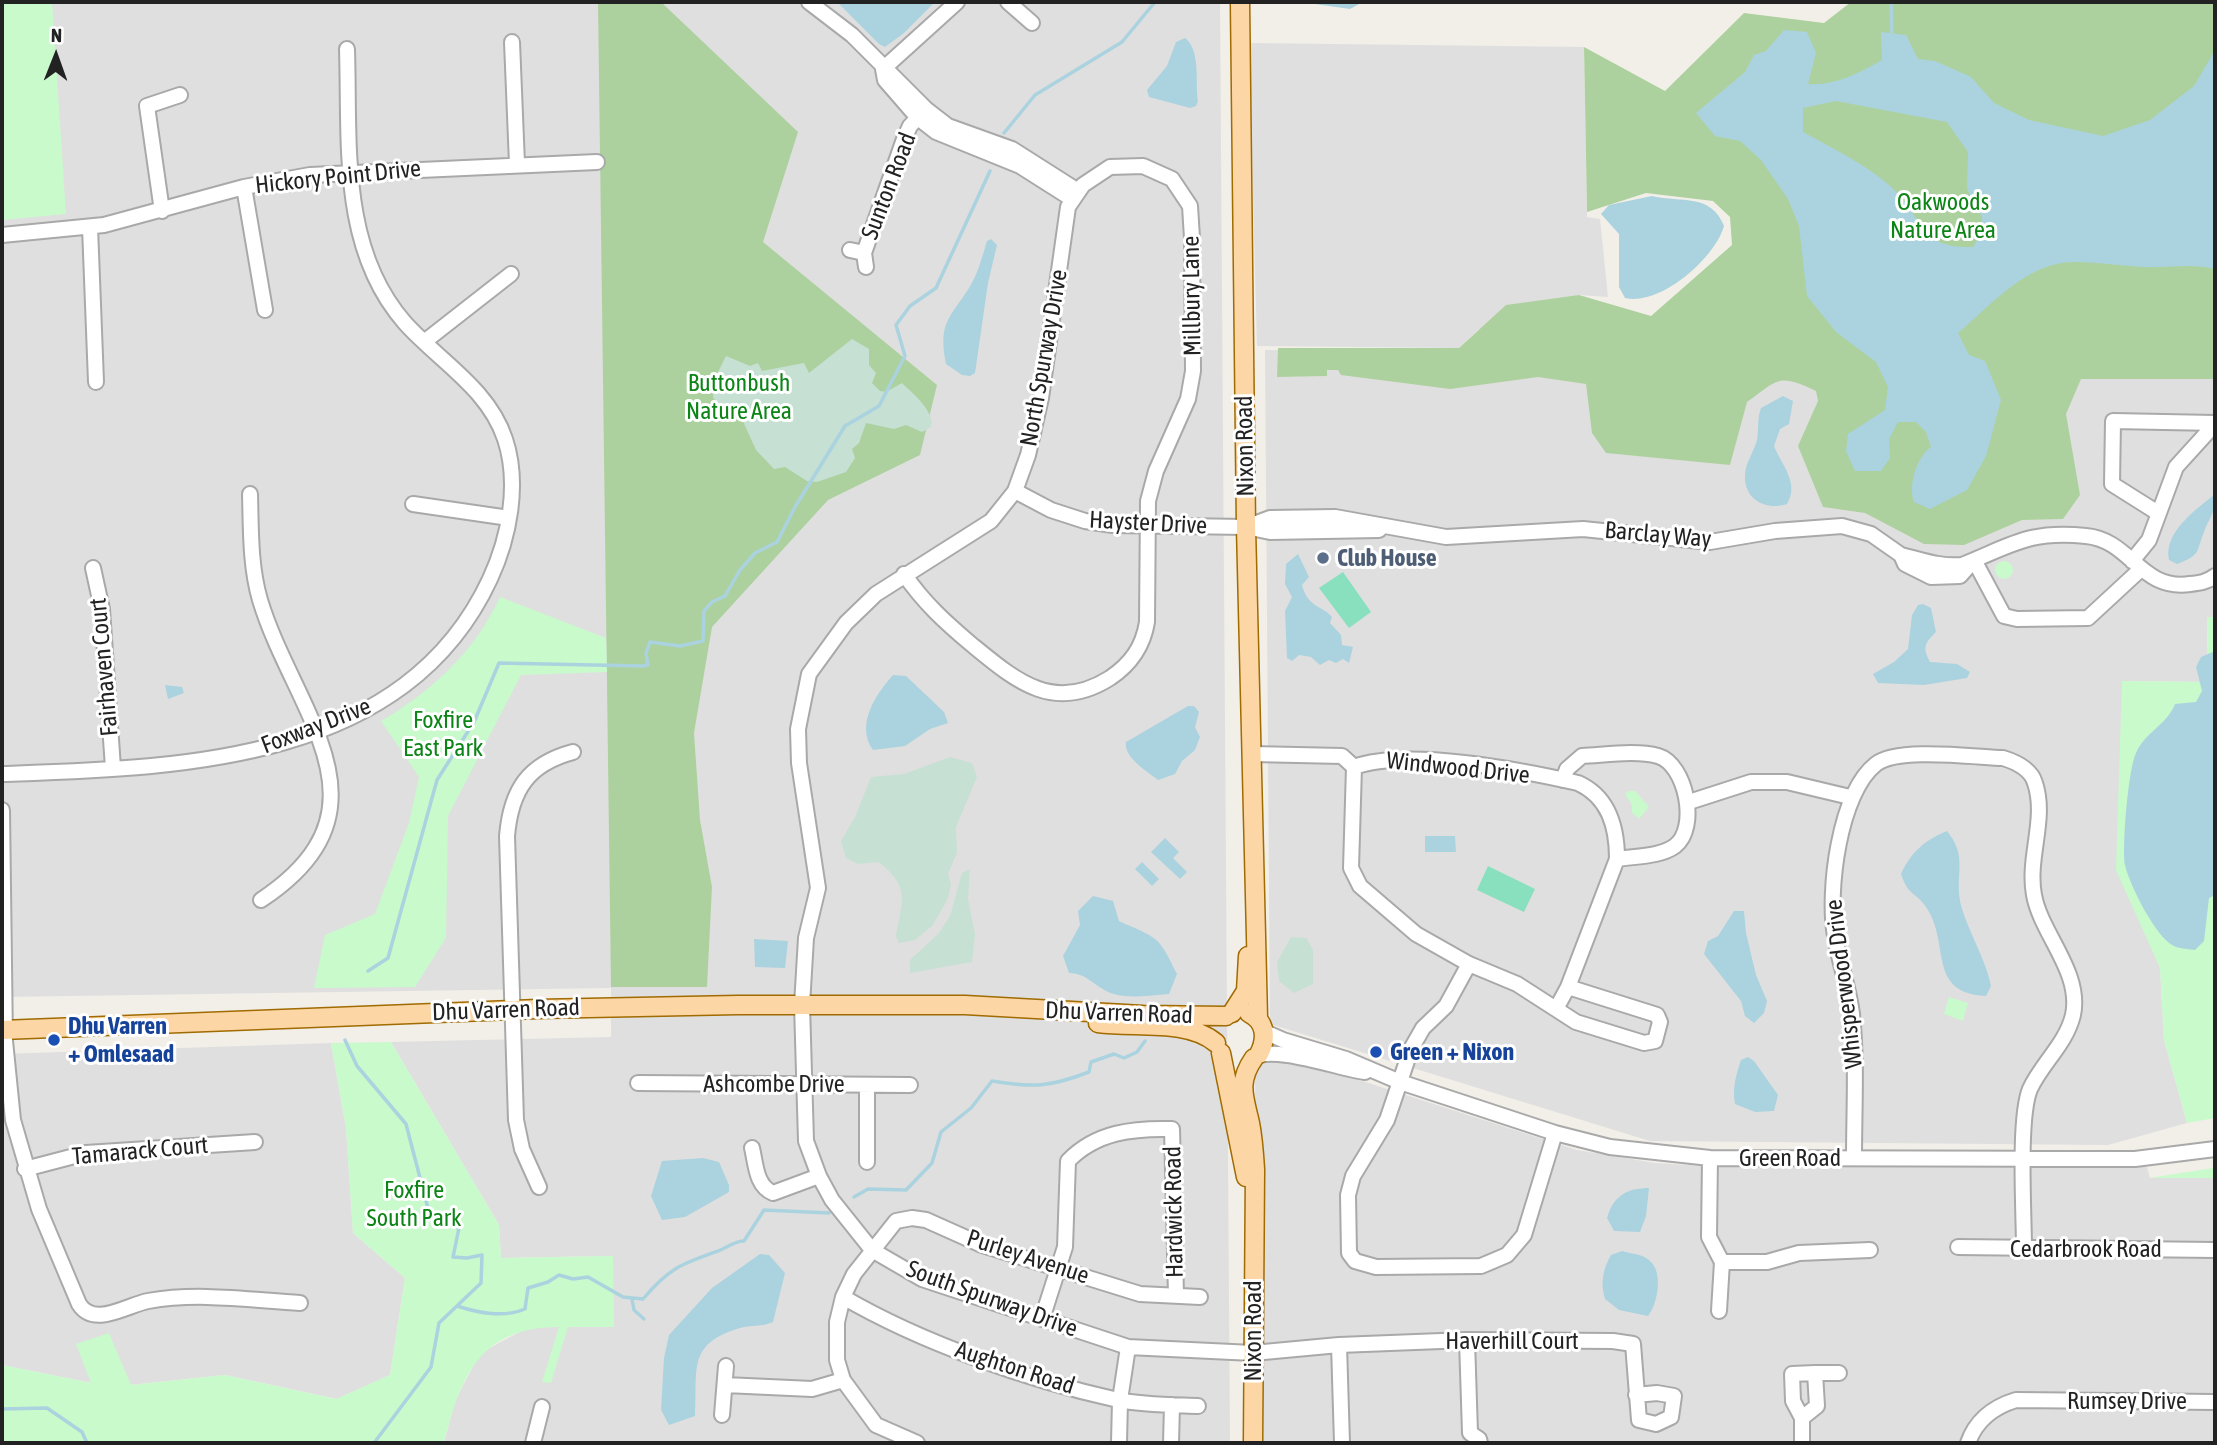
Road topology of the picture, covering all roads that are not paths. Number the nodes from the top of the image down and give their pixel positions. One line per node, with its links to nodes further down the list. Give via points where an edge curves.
1 (809, 2): 8 (street, via 852,35)
2 (957, 2): 8 (street)
3 (1008, 2): 5 (street)
4 (1240, 2): 31 (main road, Nixon Road)
5 (1032, 23)
6 (512, 42): 12 (street)
7 (347, 49): 13 (street, Foxway Drive)
8 (883, 69): 10 (street, via 895,75)
9 (180, 94): 16 (street, via 147,106)
10 (922, 114): 15 (street, via 1023,162); 19 (street, Sunton Road, via 904,139)
11 (597, 162): 12 (street, Hickory Point Drive)
12 (517, 164): 13 (street, Hickory Point Drive)
13 (351, 172): 14 (street, Hickory Point Drive); 22 (street, Foxway Drive, via 358,231 369,265 394,309)
14 (244, 187): 16 (street, Hickory Point Drive); 21 (street)
15 (1075, 195): 25 (street, North Spurway Drive, via 1064,230 1041,398); 30 (street, Millbury Lane, via 1111,167 1143,166 1172,179 1189,206 1193,371 1188,399 1156,471)
16 (162, 211): 17 (street, Hickory Point Drive)
17 (90, 227): 18 (street, Hickory Point Drive); 23 (street)
18 (2, 235)
19 (860, 257)
20 (511, 274): 22 (street)
21 (265, 310)
22 (424, 342): 29 (street, Foxway Drive, via 474,388 499,426 510,464)
23 (96, 382)
24 (2215, 423): 28 (street, via 2176,467); 28 (street, via 2113,421 2112,484)
25 (1015, 491): 30 (street, Hayster Drive, via 1085,521); 35 (street, North Spurway Drive, via 991,521 969,538)
26 (250, 494): 37 (street, via 252,552 260,598)
27 (413, 504): 29 (street)
28 (2158, 513): 33 (street)
29 (509, 517): 37 (street, Foxway Drive, via 503,548 484,592 444,650 379,703)
30 (1147, 524): 31 (street, Hayster Drive); 35 (street, Millbury Lane, via 1148,610 1143,641 1115,674 1069,693 1032,688 1009,675 928,607)
31 (1246, 527): 32 (street, Barclay Way, via 1270,532 1408,528 1464,538 1547,528 1583,529 1710,542 1842,526 1871,534 1901,555 1941,566); 39 (main road, Nixon Road)
32 (1974, 560): 33 (street, Barclay Way, via 2028,537 2087,536 2108,542); 33 (street, via 2004,616 2017,619 2088,618)
33 (2136, 565): 36 (street, Barclay Way, via 2161,583 2208,582)
34 (93, 568): 41 (street, Fairhaven Court, via 102,610)
35 (904, 574): 52 (street, North Spurway Drive, via 876,594 826,648 809,674 802,702 799,763 818,888 806,938)
36 (2215, 576)
37 (316, 731): 41 (street, Foxway Drive, via 200,762); 49 (street, via 331,778 327,823 305,863)
38 (573, 752): 55 (street, via 545,761 532,771 509,819)
39 (1252, 754): 40 (street, Windwood Drive, via 1342,756); 48 (main road, Nixon Road)
40 (1354, 767): 43 (street, Windwood Drive, via 1376,759 1418,759); 50 (street, Windwood Drive, via 1351,868 1360,886 1416,934)
41 (113, 768): 42 (street, Foxway Drive)
42 (2, 774)
43 (1563, 780): 45 (street, Windwood Drive, via 1567,769 1582,756 1650,755 1672,766); 47 (street, Windwood Drive, via 1592,790 1603,802 1615,827)
44 (1850, 797): 45 (street, via 1787,782 1752,782); 72 (street, Whisperwood Drive, via 1831,902 1852,1011); 73 (street, Whisperwood Drive, via 1875,764 1909,756 2003,758 2034,779 2039,813 2034,894 2070,984 2073,1007 2066,1033 2030,1089)
45 (1689, 802): 47 (street, via 1678,844 1666,851)
46 (2, 810): 58 (street)
47 (1617, 859): 51 (street, Windwood Drive)
48 (1255, 890): 56 (main road, Nixon Road, via 1245,991); 57 (main road, Nixon Road)
49 (261, 900)
50 (1469, 964): 54 (street, Windwood Drive, via 1517,984); 62 (street, via 1446,1006 1417,1038)
51 (1568, 987): 54 (street, Windwood Drive); 54 (street, Windwood Drive, via 1657,1015 1660,1031 1655,1041 1644,1043 1576,1022)
52 (802, 1005): 53 (main road, Dhu Varren Road); 55 (main road, Dhu Varren Road); 64 (street, South Spurway Drive)
53 (1011, 1009): 56 (main road, Dhu Varren Road); 59 (main road, Dhu Varren Road, via 1122,1026 1184,1027 1197,1030)
54 (1556, 1009)
55 (512, 1010): 58 (main road, Dhu Varren Road); 77 (street, via 517,1130)
56 (1229, 1014): 57 (main road, via 1249,1013); 59 (main road, via 1218,1028)
57 (1261, 1022): 60 (main road, via 1264,1042); 61 (street, Green Road, via 1267,1033)
58 (3, 1030): 75 (street, via 13,1120)
59 (1219, 1048): 60 (main road, via 1237,1060); 78 (main road, Nixon Road)
60 (1256, 1056): 61 (street, Green Road, via 1281,1054); 78 (main road, Nixon Road, via 1244,1072 1241,1088 1254,1143)
61 (1377, 1073): 62 (street, Green Road)
62 (1400, 1082): 67 (street, Green Road); 67 (street, via 1387,1120 1359,1160 1348,1195 1347,1244 1355,1261 1365,1266 1481,1266 1507,1255 1524,1235)
63 (638, 1083): 64 (street, Ashcombe Drive)
64 (804, 1084): 65 (street, Ashcombe Drive); 76 (street, South Spurway Drive, via 806,1141)
65 (867, 1085): 66 (street, Ashcombe Drive); 74 (street)
66 (910, 1085)
67 (1556, 1133): 71 (street, Green Road, via 1609,1147)
68 (255, 1142): 75 (street, Tamarack Court, via 86,1153)
69 (752, 1148): 76 (street, via 763,1188 773,1193)
70 (2215, 1149): 73 (street, Green Road, via 2135,1159)
71 (1710, 1158): 72 (street, Green Road); 84 (street, via 1709,1237)
72 (1854, 1158): 73 (street, Green Road)
73 (2024, 1159): 80 (street, Whisperwood Drive)
74 (867, 1162)
75 (25, 1169): 89 (street, via 85,1312 96,1316 149,1301 188,1297)
76 (819, 1177): 81 (street, South Spurway Drive)
77 (539, 1187)
78 (1252, 1219): 95 (main road, Nixon Road)
79 (1958, 1247): 80 (street, Cedarbrook Road)
80 (2024, 1249): 83 (street, Cedarbrook Road)
81 (872, 1250): 85 (street, Purley Avenue, via 896,1221 912,1218); 87 (street, Purley Avenue); 91 (street, South Spurway Drive, via 922,1279)
82 (1870, 1250): 84 (street, via 1799,1253 1767,1262)
83 (2215, 1250)
84 (1722, 1262): 90 (street)
85 (1058, 1267): 86 (street, Purley Avenue, via 1140,1294); 86 (street, Hardwick Road, via 1065,1247 1068,1161 1092,1141 1120,1132 1172,1129); 91 (street)
86 (1176, 1295): 88 (street, Purley Avenue)
87 (843, 1297): 99 (street, via 837,1322 837,1360); 102 (street, Aughton Road, via 890,1325 1044,1380)
88 (1200, 1297)
89 (300, 1303)
90 (1719, 1311)
91 (1042, 1319): 94 (street, South Spurway Drive)
92 (1467, 1340): 93 (street, Haverhill Court); 101 (street, Haverhill Court, via 1633,1344); 115 (street, via 1470,1433)
93 (1339, 1345): 95 (street, Haverhill Court); 114 (street)
94 (1128, 1347): 95 (street, South Spurway Drive); 102 (street)
95 (1253, 1353): 113 (main road, Nixon Road)
96 (726, 1366): 100 (street)
97 (1815, 1373): 98 (street); 108 (street, via 1817,1406); 108 (street, via 1791,1374 1793,1401)
98 (1839, 1373)
99 (843, 1380): 100 (street, via 812,1389); 110 (street, via 876,1425)
100 (725, 1385): 107 (street)
101 (1636, 1395)
102 (1120, 1400): 104 (street, Aughton Road); 111 (street)
103 (2215, 1402): 117 (street, Rumsey Drive, via 2016,1400 1996,1406 1972,1430)
104 (1172, 1405): 105 (street, Aughton Road); 112 (street)
105 (1198, 1406)
106 (542, 1407): 109 (street)
107 (722, 1415)
108 (1802, 1418): 116 (street)
109 (533, 1443)
110 (917, 1443)
111 (1119, 1443)
112 (1171, 1443)
113 (1253, 1443)
114 (1342, 1443)
115 (1479, 1443)
116 (1802, 1443)
117 (1968, 1443)

